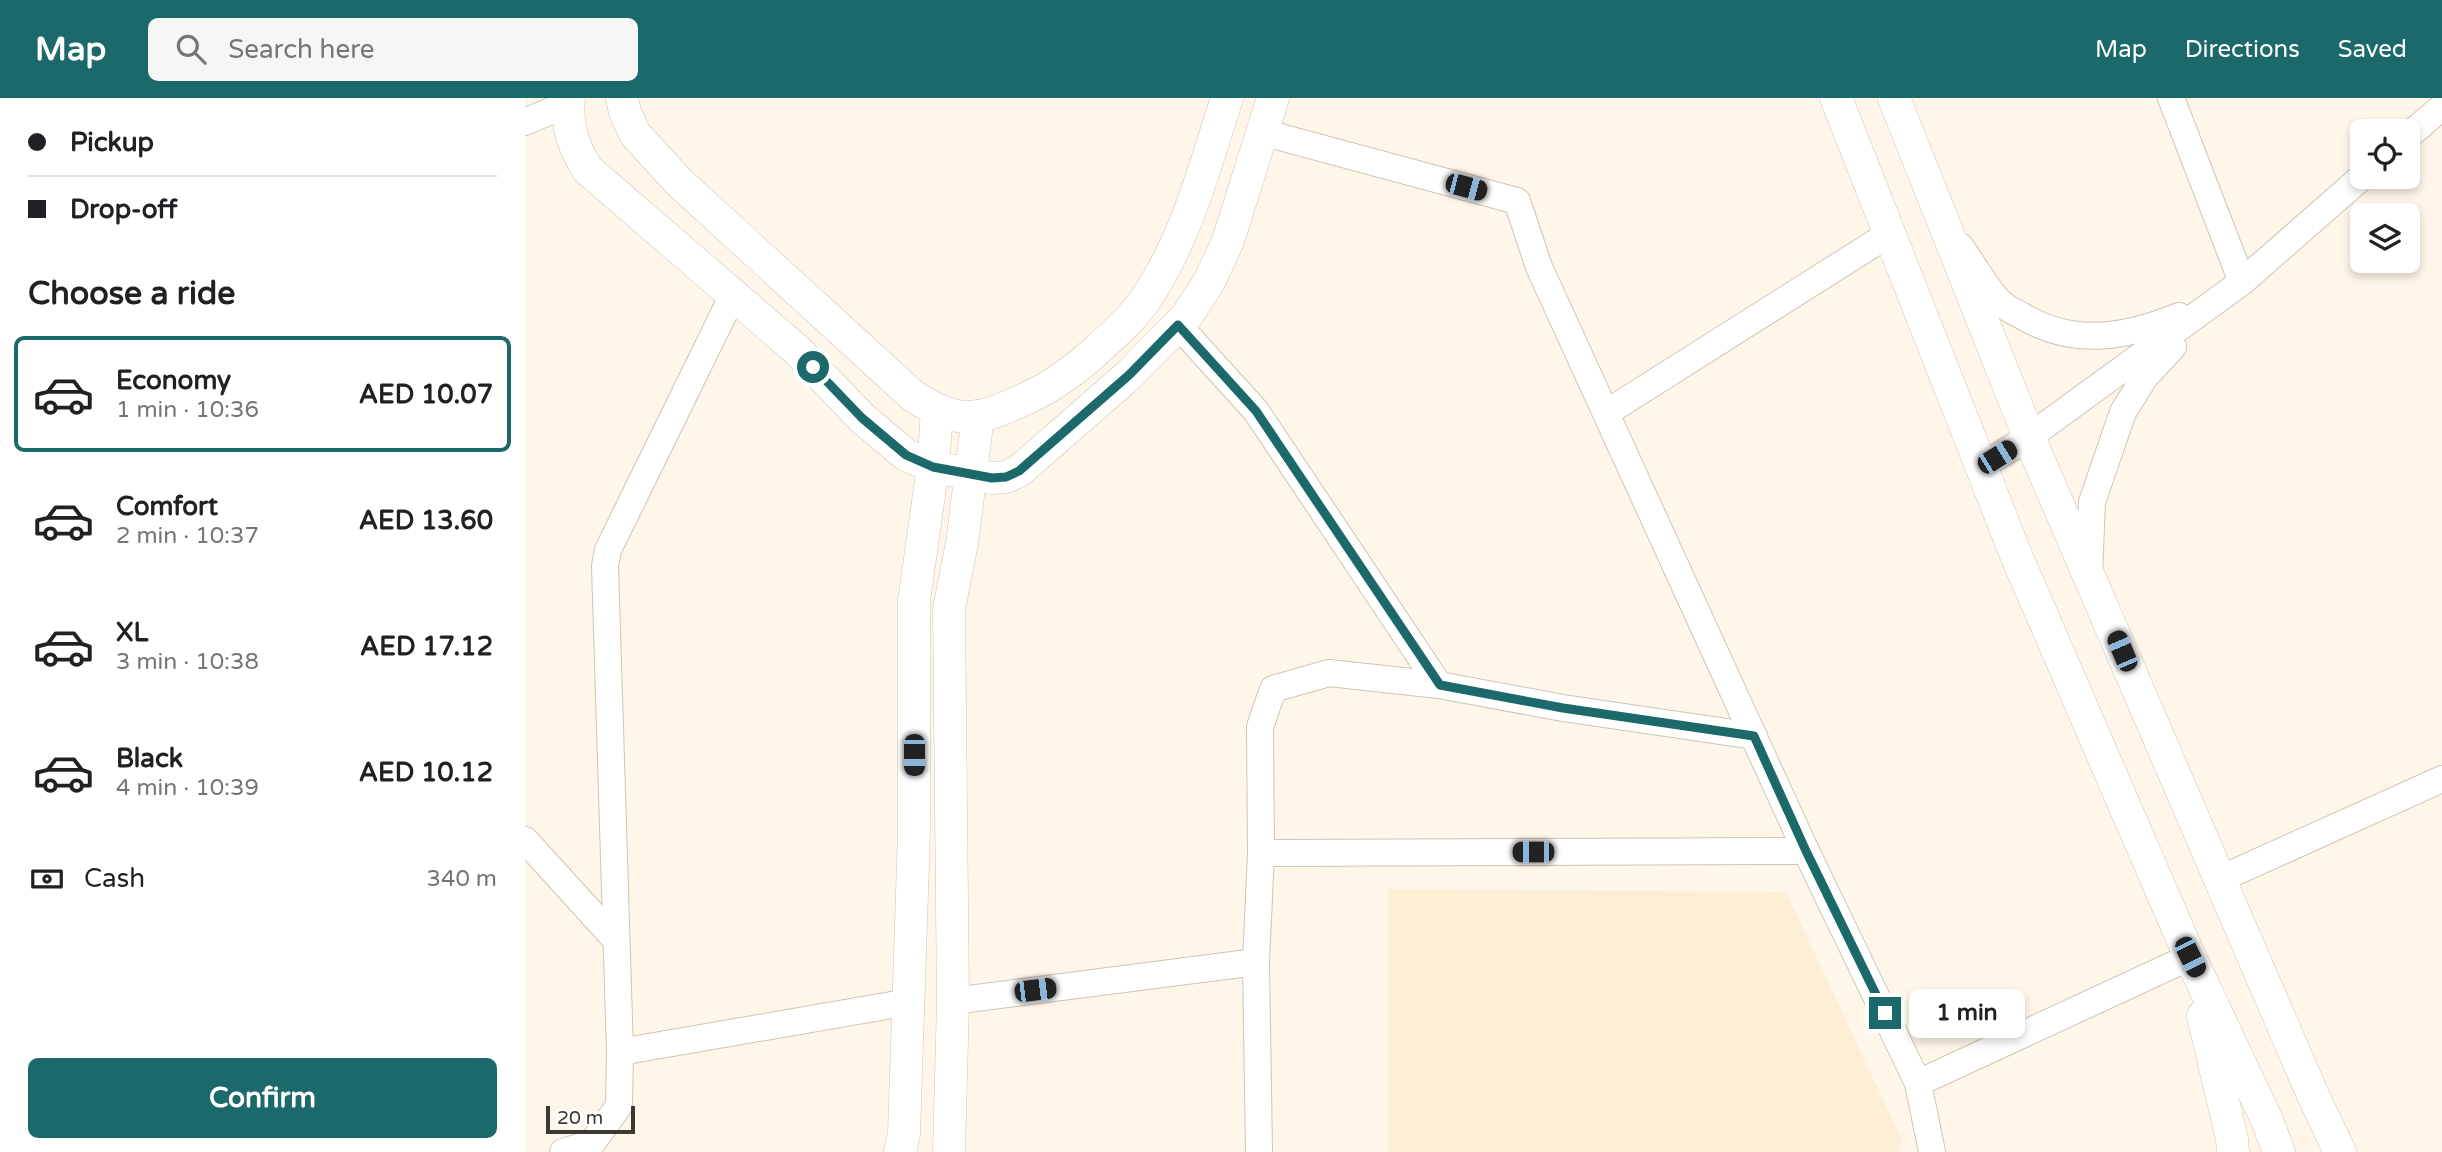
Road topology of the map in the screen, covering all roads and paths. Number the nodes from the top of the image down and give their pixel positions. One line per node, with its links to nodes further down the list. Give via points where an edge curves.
1 (622, 98): 20 (street, via 635,134 679,182 913,396)
2 (1227, 98): 18 (street, via 1177,240)
3 (1273, 98): 11 (street)
4 (1836, 98): 14 (street)
5 (1894, 98): 13 (street)
6 (2171, 98): 15 (street)
7 (575, 100): 9 (street); 16 (street, via 567,118 573,145 587,169)
8 (2433, 107): 10 (street)
9 (525, 122)
10 (2420, 122)
11 (1262, 132): 19 (street, via 1228,241 1209,282); 21 (street, via 1517,201 1539,267)
12 (2350, 187): 15 (street)
13 (1943, 221): 17 (street, via 2001,303 2035,323 2074,336 2149,328); 23 (street)
14 (1889, 234): 21 (street); 25 (street)
15 (2242, 282): 17 (street)
16 (733, 295): 24 (street, via 797,350 871,425 906,455); 37 (street, via 608,550 605,566)
17 (2217, 301): 23 (street); 27 (street, via 2145,377 2123,412 2092,502)
18 (1144, 302): 19 (street); 22 (street, via 1091,355 1048,388)
19 (1178, 325): 26 (street, via 1129,375 1019,471 1006,477); 30 (street, via 1256,411)
20 (937, 411): 22 (street, via 954,417); 24 (street)
21 (1606, 413): 31 (street)
22 (978, 416): 26 (street)
23 (2029, 437): 25 (street); 27 (street)
24 (933, 467): 26 (street); 28 (street)
25 (1981, 467): 38 (street)
26 (972, 475): 29 (street)
27 (2089, 575): 36 (street)
28 (914, 626): 29 (street); 41 (street)
29 (949, 627): 40 (street)
30 (1440, 685): 31 (street); 35 (street, via 1329,673 1273,689 1260,727)
31 (1754, 736): 34 (street)
32 (2442, 779): 36 (street)
33 (525, 839): 37 (street)
34 (1806, 851): 35 (street); 43 (street)
35 (1261, 853): 39 (street)
36 (2220, 879): 51 (street)
37 (615, 939): 42 (street)
38 (2190, 957): 43 (street); 49 (street); 50 (street)
39 (1256, 962): 40 (street); 47 (street)
40 (953, 1001): 46 (street)
41 (909, 1002): 42 (street); 45 (street)
42 (620, 1052): 44 (street, via 619,1106 592,1143)
43 (1918, 1083): 48 (street)
44 (563, 1152)
45 (900, 1152)
46 (949, 1152)
47 (1259, 1152)
48 (1933, 1152)
49 (2233, 1152)
50 (2279, 1152)
51 (2340, 1152)

